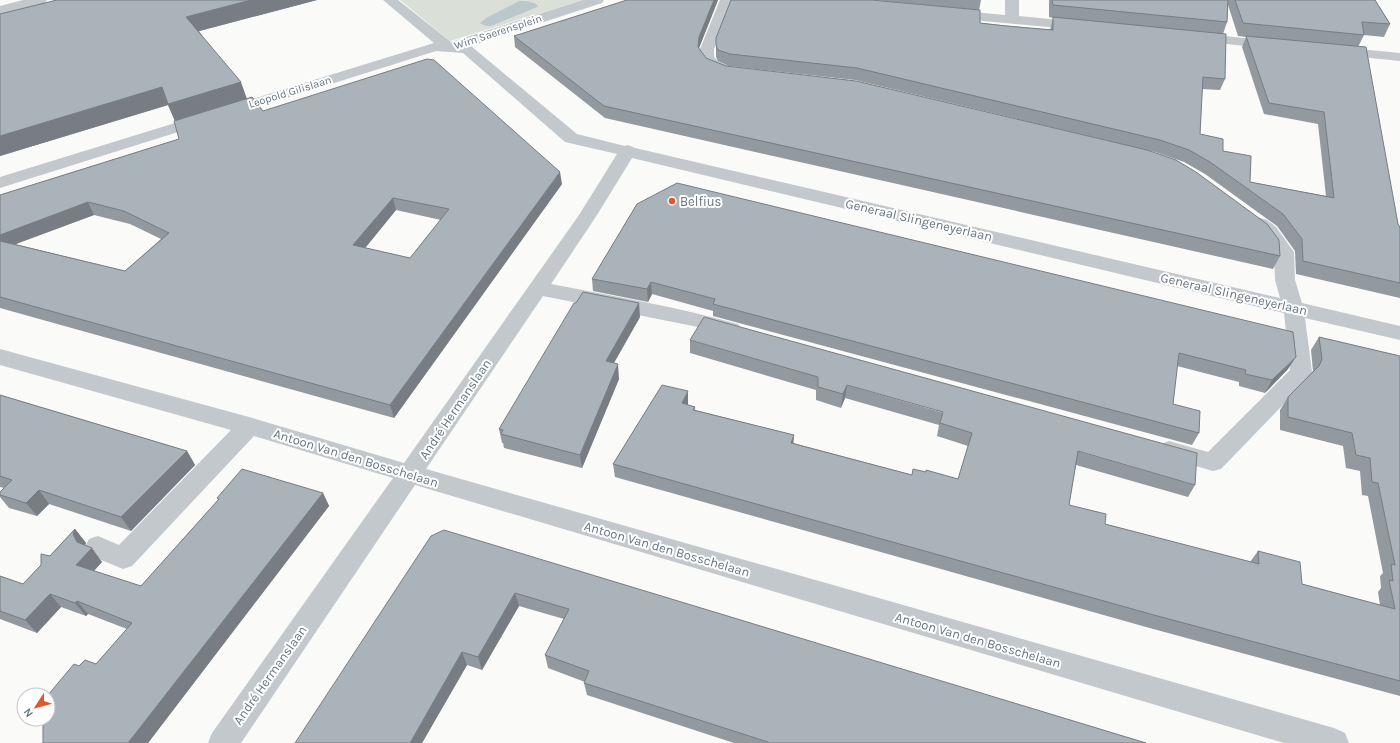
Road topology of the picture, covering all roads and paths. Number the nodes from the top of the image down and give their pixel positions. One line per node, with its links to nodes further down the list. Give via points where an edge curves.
1 (40, 0): 6 (street)
2 (390, 0): 12 (street, Wim Saerensplein)
3 (597, 0): 12 (street, Wim Saerensplein)
4 (727, 0): 16 (street, via 706,57 712,65 726,71)
5 (1012, 0): 8 (street)
6 (0, 10)
7 (941, 13): 8 (street)
8 (1012, 20): 9 (street)
9 (1091, 27)
10 (1186, 36): 11 (street)
11 (1289, 46)
12 (449, 48): 13 (street, Leopold Gilislaan); 18 (street, Leopold Gilislaan, via 435,47)
13 (467, 49): 17 (street, Generaal Slingeneyerlaan, via 571,138)
14 (1321, 49): 15 (street)
15 (1400, 57)
16 (749, 74)
17 (628, 150): 20 (street, André Hermanslaan, via 588,215); 21 (street, Generaal Slingeneyerlaan)
18 (0, 183)
19 (1245, 213): 21 (street, via 1269,231 1284,252 1285,280)
20 (538, 288): 22 (street, via 693,319); 27 (street, André Hermanslaan)
21 (1294, 309): 23 (street, Generaal Slingeneyerlaan); 26 (street, via 1301,372 1213,462)
22 (746, 334)
23 (1400, 334)
24 (0, 357): 25 (street, Antoon Van den Bosschelaan)
25 (249, 426): 27 (street, Antoon Van den Bosschelaan); 28 (street, via 123,558)
26 (1152, 446)
27 (410, 474): 29 (street, André Hermanslaan); 30 (street, Antoon Van den Bosschelaan)
28 (98, 547)
29 (223, 743)
30 (1334, 743)

